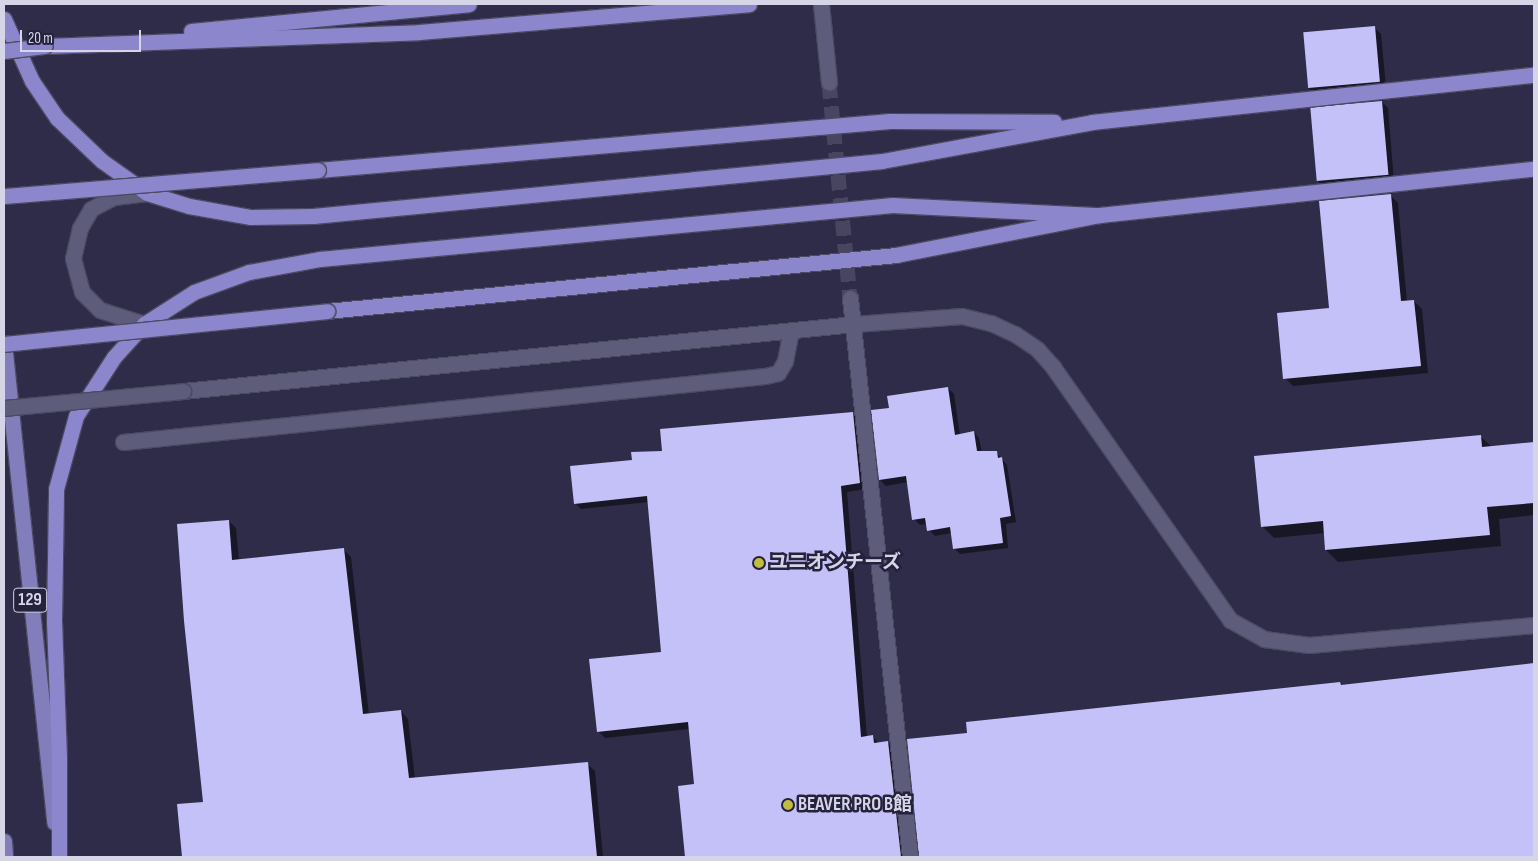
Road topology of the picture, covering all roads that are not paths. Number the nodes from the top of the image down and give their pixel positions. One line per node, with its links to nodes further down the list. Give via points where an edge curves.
1 (468, 4): 5 (highway)
2 (749, 4): 5 (highway, via 419,32)
3 (820, 4): 8 (street)
4 (4, 19): 11 (highway, via 32,80 57,118 102,161)
5 (45, 46): 6 (highway, bridge)
6 (4, 51)
7 (1534, 75): 9 (highway)
8 (829, 83)
9 (1092, 122): 11 (highway, via 882,160 314,216 251,217 189,206); 12 (highway, bridge, via 890,121)
10 (1534, 169): 13 (highway)
11 (147, 193): 15 (street, via 114,198 90,209 80,228 73,258 82,292 100,310)
12 (4, 196)
13 (1100, 215): 15 (highway, via 892,205 320,259 249,272 203,288); 18 (highway, bridge, via 896,255)
14 (850, 298): 16 (street)
15 (144, 324): 24 (highway, via 114,357 76,416 56,489 54,622 59,757)
16 (854, 324): 17 (street); 21 (street, via 962,316 991,323 1037,349 1053,367 1230,620 1264,639 1309,645); 25 (street)
17 (792, 331): 19 (street, bridge); 20 (street, via 785,361 778,373 765,376)
18 (4, 344): 24 (highway, 129)
19 (4, 408)
20 (123, 442)
21 (1534, 625)
22 (4, 841): 23 (highway)
23 (6, 857)
24 (58, 857)
25 (910, 857)

